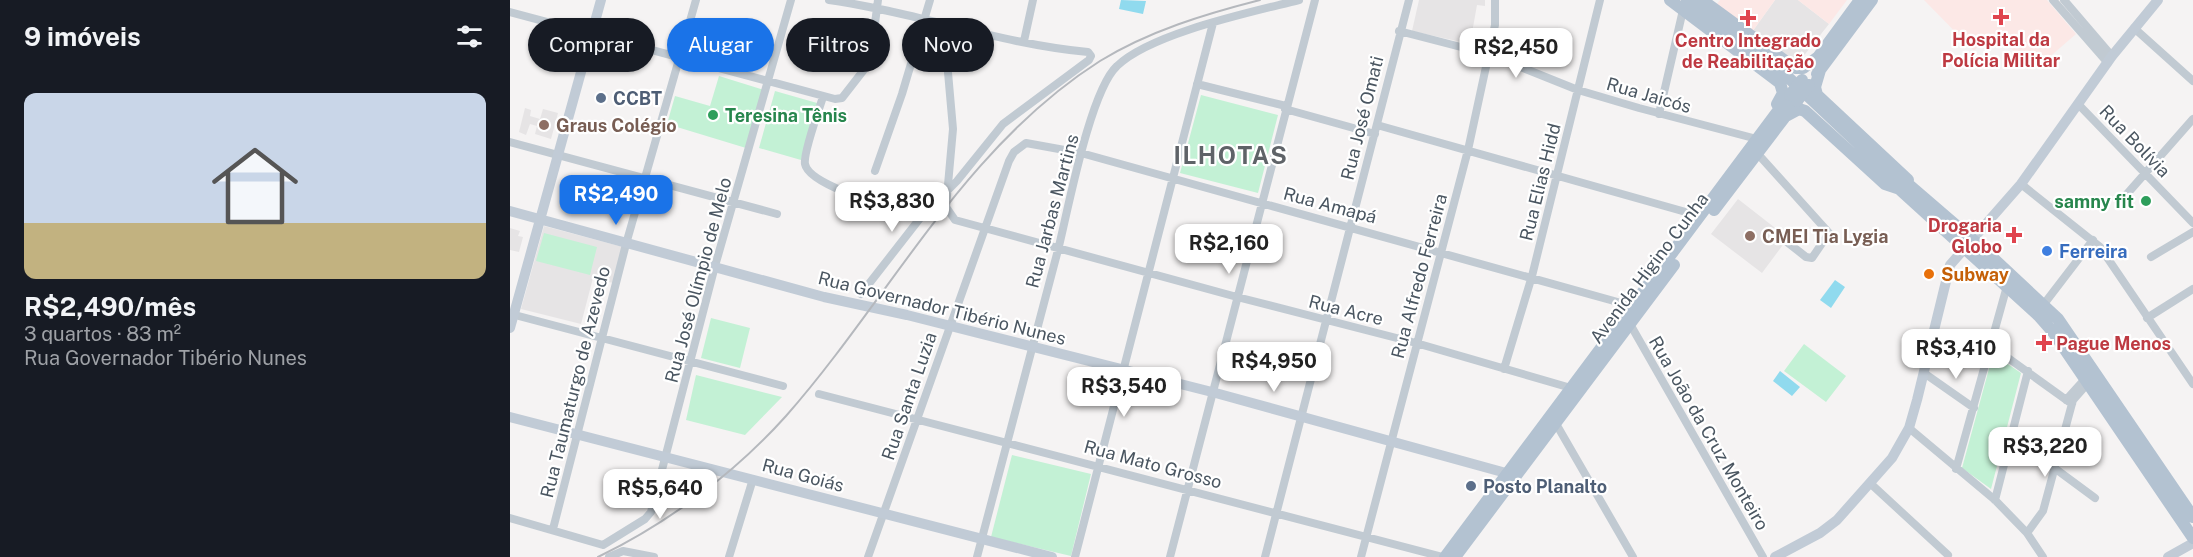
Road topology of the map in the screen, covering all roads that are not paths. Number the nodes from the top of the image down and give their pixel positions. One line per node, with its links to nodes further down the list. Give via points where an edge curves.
1 (602, 0): 23 (street)
2 (696, 0): 24 (street, Rua Taumaturgo de Azevedo)
3 (791, 0): 41 (street, Rua José Olímpio de Melo)
4 (829, 0): 19 (street)
5 (930, 0): 25 (street)
6 (1033, 0): 30 (street)
7 (1299, 0): 26 (street, Rua Jarbas Martins)
8 (1315, 0): 46 (street)
9 (1409, 0): 28 (street, Rua José Omati)
10 (1495, 0): 31 (street, Rua Alfredo Ferreira, via 1495,25)
11 (1600, 0): 43 (street, Rua Elias Hidd)
12 (1670, 0): 20 (main road)
13 (1702, 0): 33 (main road, via 1795,68)
14 (1860, 0): 33 (main road, Avenida Higino Cunha)
15 (1872, 0): 33 (main road, Avenida Higino Cunha)
16 (2054, 0): 32 (street)
17 (2064, 0): 32 (street)
18 (2158, 0): 27 (street)
19 (877, 3): 25 (street); 44 (street, via 870,62 842,98)
20 (1685, 5): 47 (street); 48 (main road, via 1780,83 1783,93); 66 (main road, via 1776,66 1893,176 1895,185)
21 (510, 12): 22 (street)
22 (530, 18)
23 (596, 18)
24 (691, 18)
25 (925, 18)
26 (1213, 23): 42 (street); 55 (street, Rua Jarbas Martins, via 1154,44 1116,66 1106,81)
27 (2134, 28): 32 (street); 40 (street)
28 (1399, 31): 31 (street, Rua Jaicós); 50 (street, Rua José Omati)
29 (994, 34): 30 (street)
30 (1024, 41): 67 (street, via 1090,53 1089,60 1003,123)
31 (1488, 54): 43 (street, Rua Jaicós); 54 (street, Rua Alfredo Ferreira)
32 (2110, 59): 45 (street)
33 (1819, 64): 48 (main road, Avenida Higino Cunha, bridge); 66 (main road, via 1817,95 1903,173)
34 (2193, 69): 40 (street)
35 (581, 72): 57 (street)
36 (676, 72): 61 (street, Rua Taumaturgo de Azevedo)
37 (730, 72): 41 (street)
38 (907, 72): 58 (street)
39 (948, 72): 67 (street, via 953,129)
40 (2190, 78)
41 (769, 82): 44 (street); 68 (street, Rua José Olímpio de Melo)
42 (1197, 84): 46 (street); 62 (street)
43 (1578, 90): 47 (street, Rua Jaicós); 59 (street, Rua Elias Hidd)
44 (823, 97): 74 (street, via 805,166 838,190)
45 (2079, 105): 60 (street, Rua Bolívia); 65 (street)
46 (1285, 108): 50 (street); 69 (street)
47 (1659, 114): 51 (street, Rua Jaicós)
48 (1778, 118): 51 (main road, Avenida Higino Cunha); 56 (main road, Avenida Higino Cunha); 66 (main road, via 1802,110 1885,184)
49 (2193, 119): 60 (street)
50 (1376, 129): 54 (street); 63 (street, Rua José Omati)
51 (1757, 139): 73 (main road, Avenida Higino Cunha)
52 (510, 142): 57 (street)
53 (1020, 146): 55 (street, Rua Amapá, via 1035,143); 78 (street, Rua Santa Luzia, via 1009,161)
54 (1468, 150): 59 (street); 85 (street, Rua Alfredo Ferreira)
55 (1081, 153): 62 (street, Rua Amapá); 84 (street, Rua Jarbas Martins)
56 (1757, 153): 81 (street, via 1829,233 1809,258); 99 (main road, Avenida Higino Cunha)
57 (558, 155): 61 (street); 75 (street)
58 (875, 171)
59 (1557, 174): 73 (street); 89 (street, Rua Elias Hidd)
60 (2146, 174): 70 (street); 76 (street, Rua Bolívia)
61 (645, 178): 68 (street); 83 (street, Rua Taumaturgo de Azevedo)
62 (1171, 178): 69 (street, Rua Amapá); 88 (street)
63 (1364, 178): 64 (street); 77 (street, Rua José Omati)
64 (1374, 181)
65 (2021, 184): 80 (street); 82 (street)
66 (1904, 187): 82 (main road)
67 (946, 192): 74 (street); 78 (street, Rua Acre, via 946,207 955,220)
68 (734, 201): 72 (street); 87 (street, Rua José Olímpio de Melo)
69 (1261, 202): 77 (street, Rua Amapá); 93 (street)
70 (2119, 203)
71 (510, 211): 75 (street, Rua Governador Tibério Nunes)
72 (777, 214)
73 (1700, 216): 95 (main road, Avenida Higino Cunha)
74 (921, 217): 92 (street)
75 (541, 219): 83 (street, Rua Governador Tibério Nunes); 96 (street)
76 (2193, 223)
77 (1352, 226): 85 (street, Rua Amapá); 98 (street, Rua José Omati)
78 (984, 229): 84 (street, Rua Acre); 100 (street, Rua Santa Luzia)
79 (2193, 232): 86 (street)
80 (2093, 240): 94 (street); 97 (street)
81 (1787, 242)
82 (1968, 243): 90 (main road); 94 (main road); 110 (street, via 1950,265)
83 (626, 244): 87 (street, Rua Governador Tibério Nunes); 102 (street, Rua Taumaturgo de Azevedo)
84 (1058, 248): 88 (street, Rua Acre); 105 (street, Rua Jarbas Martins)
85 (1440, 252): 89 (street, Rua Amapá); 103 (street, Rua Alfredo Ferreira)
86 (2151, 257)
87 (716, 266): 100 (street, Rua Governador Tibério Nunes, via 824,297); 106 (street, Rua José Olímpio de Melo)
88 (1148, 272): 93 (street, Rua Acre); 107 (street)
89 (1532, 276): 95 (street, Rua Amapá); 108 (street, Rua Elias Hidd)
90 (2007, 286): 104 (street); 112 (main road, via 2039,315)
91 (2193, 289): 97 (street)
92 (861, 294)
93 (1237, 297): 98 (street, Rua Acre); 115 (street)
94 (2044, 304): 141 (main road, via 2079,347)
95 (1632, 306): 114 (main road, Avenida Higino Cunha)
96 (512, 314): 101 (street); 102 (street)
97 (2147, 318): 111 (street)
98 (1328, 321): 103 (street, Rua Acre); 119 (street, Rua José Omati)
99 (1630, 324): 122 (main road, Avenida Higino Cunha); 162 (street, Rua João da Cruz Monteiro)
100 (950, 326): 105 (street, Rua Governador Tibério Nunes); 121 (street, Rua Santa Luzia)
101 (510, 328)
102 (602, 338): 106 (street); 124 (street, Rua Taumaturgo de Azevedo)
103 (1416, 343): 108 (street, Rua Acre); 126 (street, Rua Alfredo Ferreira)
104 (1990, 345): 109 (street); 118 (street)
105 (1032, 346): 107 (street, Rua Governador Tibério Nunes); 127 (street, Rua Jarbas Martins)
106 (691, 362): 113 (street); 128 (street, Rua José Olímpio de Melo)
107 (1123, 369): 115 (street, Rua Governador Tibério Nunes); 129 (street)
108 (1504, 369): 114 (street, Rua Acre)
109 (2028, 371): 117 (street); 125 (street)
110 (1924, 373): 118 (street); 123 (street)
111 (2192, 380)
112 (2086, 381): 117 (street); 145 (main road)
113 (783, 386)
114 (1571, 388): 132 (main road, Avenida Higino Cunha)
115 (1212, 392): 119 (street, Rua Governador Tibério Nunes); 135 (street)
116 (819, 394): 121 (street, Rua Mato Grosso)
117 (2070, 401): 130 (street)
118 (1974, 408): 131 (street)
119 (1303, 416): 126 (street, Rua Governador Tibério Nunes); 138 (street, Rua José Omati)
120 (510, 417): 124 (street, Rua Goiás)
121 (917, 420): 127 (street, Rua Mato Grosso); 139 (street, Rua Santa Luzia)
122 (1555, 422): 132 (main road, Avenida Higino Cunha); 161 (street)
123 (1909, 428): 131 (street); 134 (street)
124 (578, 436): 128 (street, Rua Goiás); 142 (street, Rua Taumaturgo de Azevedo)
125 (2011, 436): 130 (street); 137 (street)
126 (1392, 440): 132 (street, Rua Governador Tibério Nunes); 144 (street, Rua Alfredo Ferreira)
127 (1007, 442): 129 (street, Rua Mato Grosso); 146 (street, Rua Jarbas Martins)
128 (666, 458): 133 (street, Rua Goiás); 142 (street, Rua José Olímpio de Melo, via 648,515 603,545)
129 (1098, 465): 135 (street, Rua Mato Grosso); 155 (street)
130 (2054, 468): 136 (street); 143 (street, via 2043,511)
131 (1956, 469): 137 (street)
132 (1508, 478): 159 (main road, Avenida Higino Cunha); 160 (main road, Avenida Higino Cunha)
133 (753, 479): 139 (street, Rua Goiás); 151 (street)
134 (1871, 484): 148 (street); 163 (street, via 1837,520)
135 (1187, 489): 138 (street, Rua Mato Grosso); 156 (street)
136 (2095, 498)
137 (1995, 500): 143 (street)
138 (1277, 512): 144 (street, Rua Mato Grosso); 157 (street, Rua José Omati)
139 (884, 513): 146 (street, Rua Goiás); 152 (street, Rua Santa Luzia)
140 (510, 518): 142 (street)
141 (2193, 518)
142 (553, 529)
143 (2027, 532): 164 (street)
144 (1366, 538): 158 (street, Rua Alfredo Ferreira); 159 (street, Rua Mato Grosso)
145 (2193, 538)
146 (982, 539): 153 (street, Rua Jarbas Martins); 154 (street, Rua Goiás)
147 (2193, 543): 165 (street)
148 (1948, 555)
149 (609, 557): 150 (street, via 623,551)
150 (654, 557)
151 (729, 557)
152 (868, 557)
153 (978, 557)
154 (1052, 557)
155 (1075, 557)
156 (1170, 557)
157 (1265, 557)
158 (1361, 557)
159 (1444, 557)
160 (1455, 557)
161 (1633, 557)
162 (1763, 557)
163 (1774, 557)
164 (2043, 557)
165 (2168, 557)

